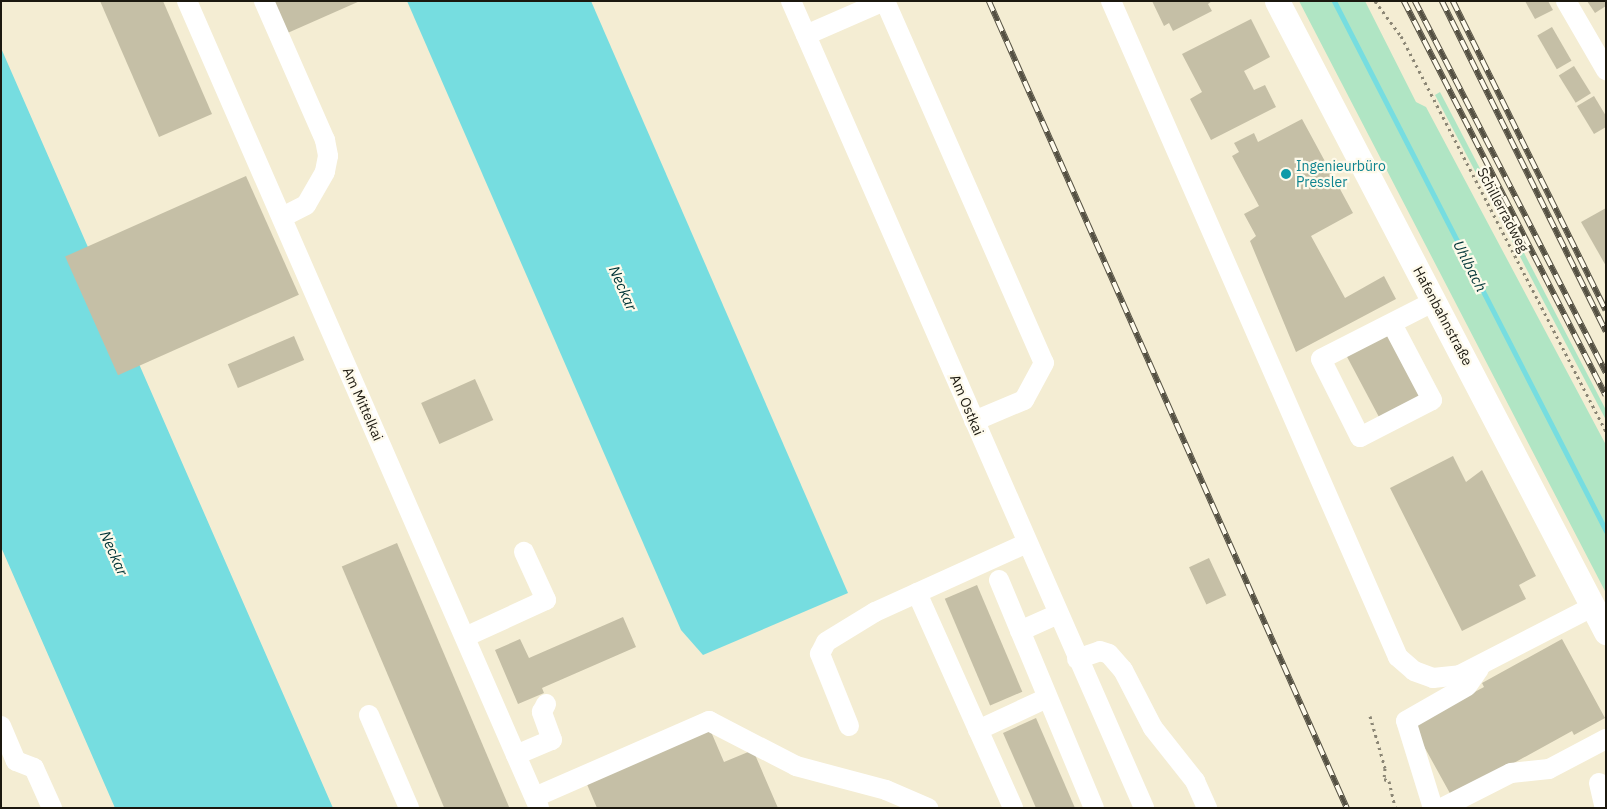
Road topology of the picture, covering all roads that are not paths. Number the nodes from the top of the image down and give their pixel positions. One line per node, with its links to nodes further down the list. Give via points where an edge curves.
1 (187, 1): 10 (street, Am Mittelkai)
2 (264, 1): 10 (street, via 325,140 328,156 325,172 306,206)
3 (792, 1): 8 (street, Am Ostkai)
4 (884, 1): 8 (street); 13 (street, via 1044,363 1024,400)
5 (1111, 1): 24 (street, via 1398,657 1414,671 1433,678 1460,675)
6 (1277, 1): 11 (main road, Hafenbahnstraße)
7 (1566, 1): 9 (street)
8 (806, 35): 13 (street, Am Ostkai)
9 (1606, 70)
10 (282, 217): 22 (street, Am Mittelkai)
11 (1435, 301): 12 (street); 18 (main road, Hafenbahnstraße)
12 (1392, 324): 12 (street, via 1432,400 1360,437 1321,359)
13 (974, 421): 14 (street, Am Ostkai)
14 (1027, 543): 17 (street); 19 (street, Am Ostkai)
15 (524, 552): 22 (street, via 546,600)
16 (998, 580): 20 (street)
17 (918, 593): 29 (street, via 875,612 826,642 820,654); 30 (street)
18 (1594, 606): 21 (main road, Hafenbahnstraße); 24 (street)
19 (1058, 614): 20 (street); 23 (street, Am Ostkai)
20 (1020, 631): 25 (street)
21 (1606, 632)
22 (465, 637): 32 (street, Am Mittelkai)
23 (1077, 659): 40 (street, Am Ostkai); 41 (street, via 1100,651 1114,659 1153,728 1195,781)
24 (1482, 664): 42 (street, via 1468,686 1406,721)
25 (1048, 698): 30 (street); 39 (street)
26 (546, 704): 32 (street, via 542,712 552,740)
27 (368, 715): 36 (street)
28 (1, 726): 35 (street, via 16,761 34,768)
29 (849, 726)
30 (978, 730): 38 (street)
31 (1606, 739): 43 (street, via 1549,770 1511,773)
32 (516, 755): 34 (street, Am Mittelkai)
33 (1599, 783): 44 (street)
34 (537, 802): 37 (street, via 709,721 796,766 886,790)
35 (52, 808)
36 (409, 808)
37 (928, 808)
38 (1013, 808)
39 (1094, 808)
40 (1144, 808)
41 (1207, 808)
42 (1433, 808)
43 (1442, 808)
44 (1605, 808)

